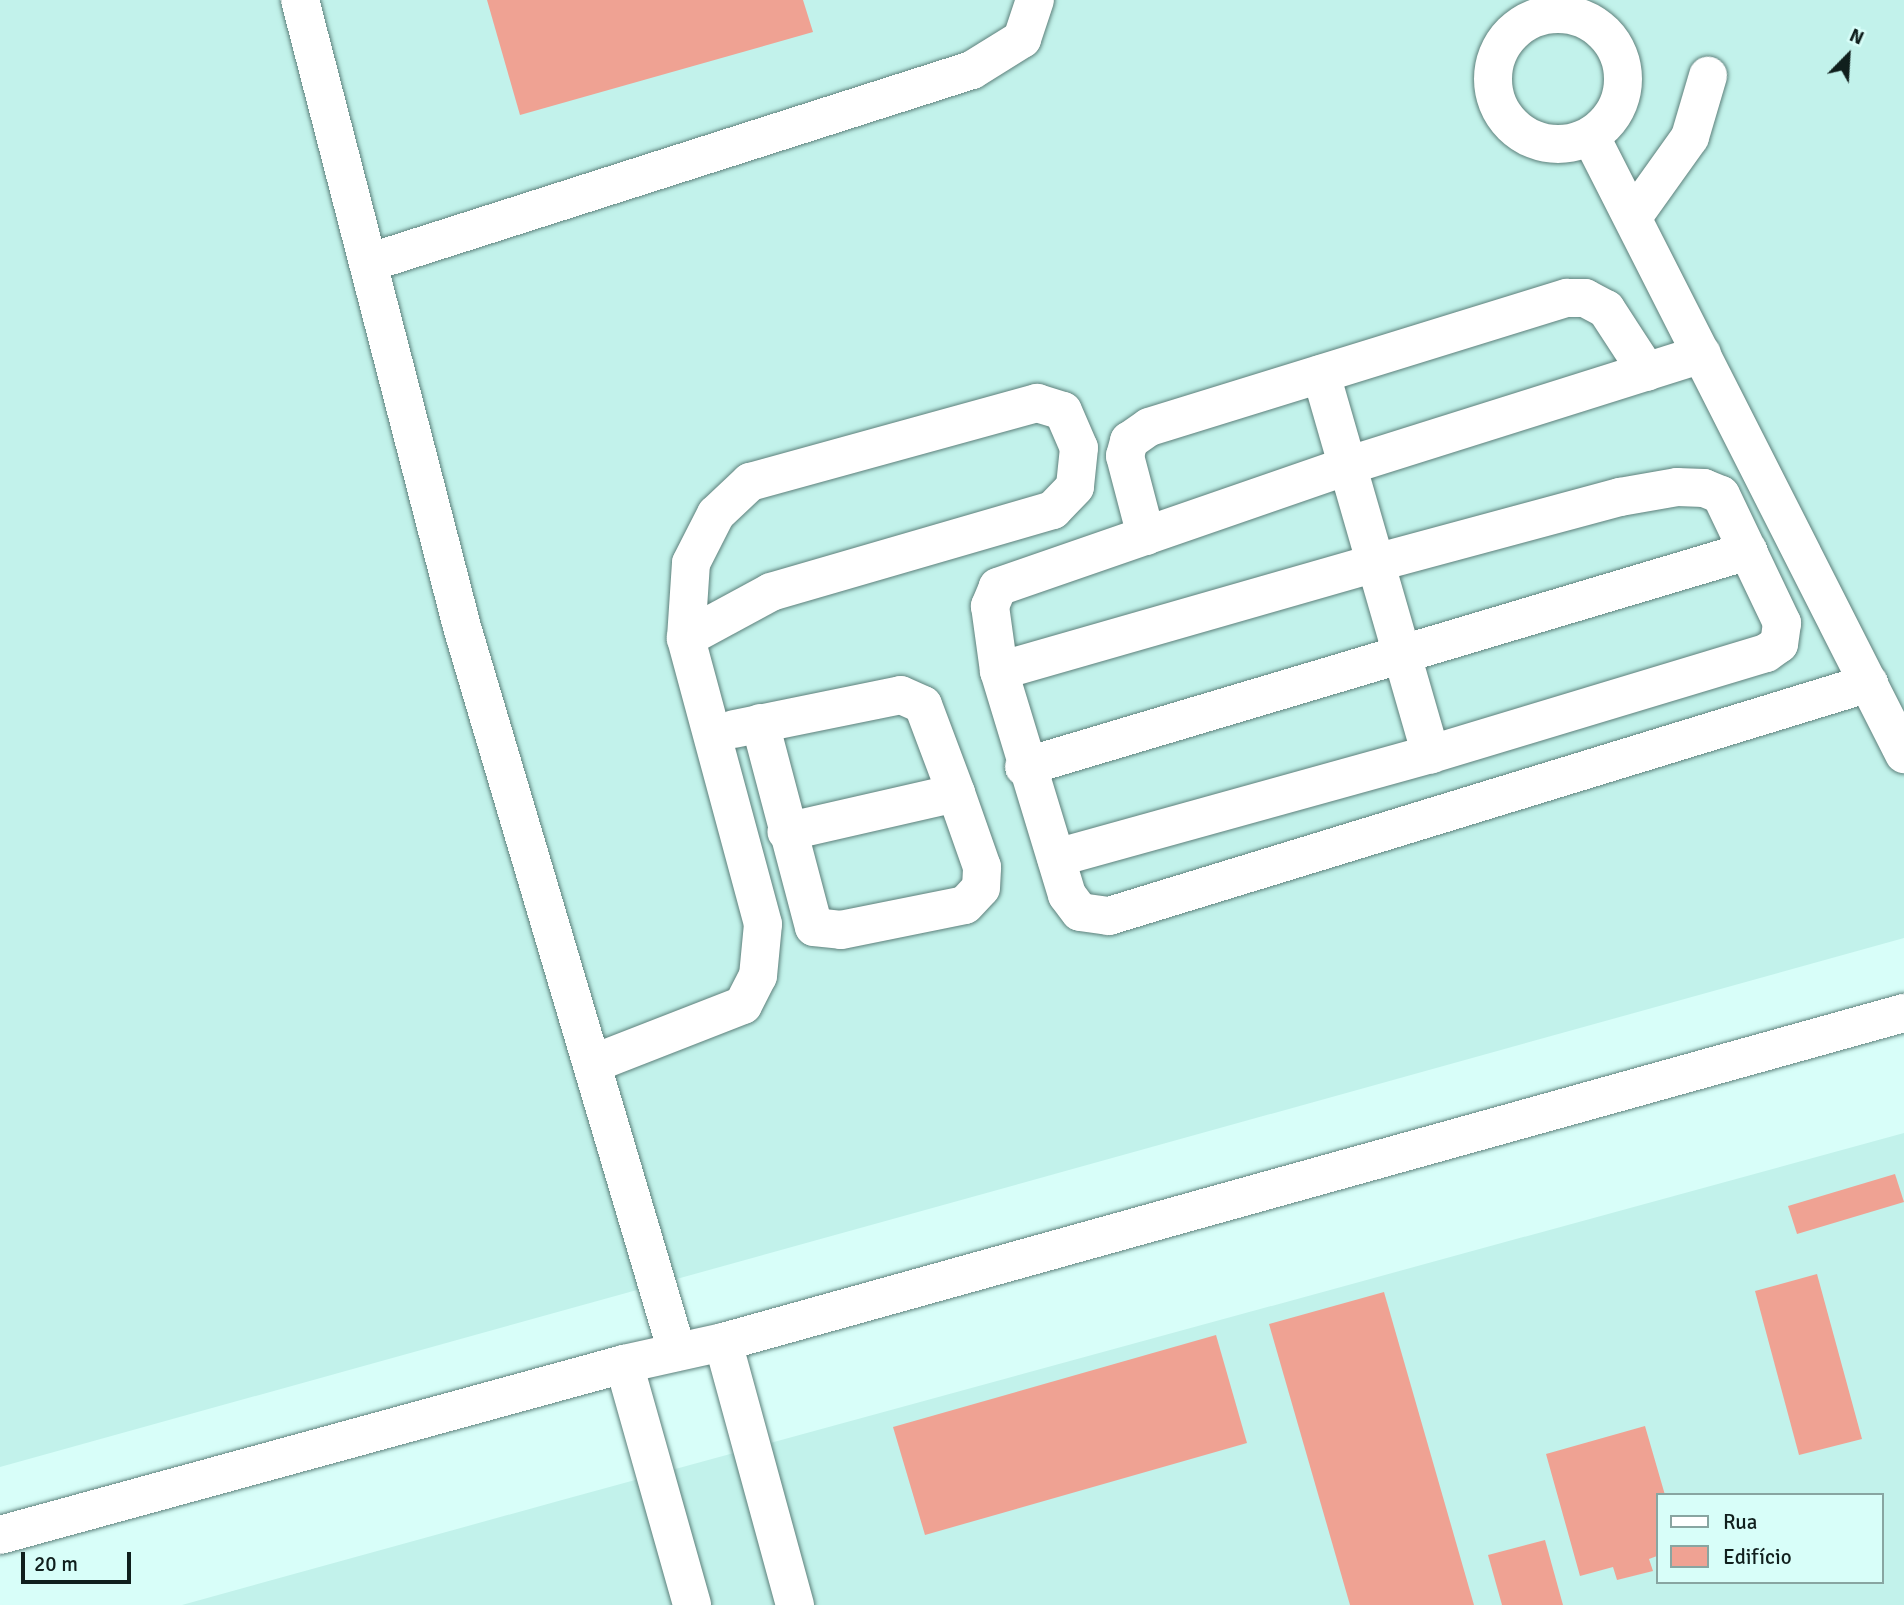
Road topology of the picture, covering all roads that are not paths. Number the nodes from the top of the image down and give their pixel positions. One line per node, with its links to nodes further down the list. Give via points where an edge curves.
1 (300, 0): 6 (main road)
2 (1035, 0): 6 (main road, via 1022,39 972,70)
3 (1708, 76): 5 (main road, via 1690,137)
4 (1591, 137): 5 (main road)
5 (1633, 218): 7 (main road)
6 (368, 263): 27 (main road, via 462,627)
7 (1702, 354): 8 (main road); 17 (main road)
8 (1647, 372): 9 (main road, via 1606,309 1585,298 1567,298); 10 (main road)
9 (1321, 374): 10 (main road); 11 (main road, via 1149,427 1129,441 1125,456)
10 (1350, 465): 11 (main road); 13 (main road)
11 (1146, 536): 16 (main road, via 998,587 990,606)
12 (1748, 551): 13 (main road, via 1721,495 1704,488 1677,487 1620,497); 15 (main road); 20 (main road, via 1782,623 1779,644 1766,653)
13 (1375, 563): 15 (main road); 16 (main road)
14 (686, 638): 14 (main road, via 691,564 716,514 750,482 1037,403 1063,411 1079,448 1075,487 1053,510 771,592); 19 (main road)
15 (1402, 656): 20 (main road); 22 (main road)
16 (999, 671): 22 (main road)
17 (1869, 683): 21 (main road); 25 (main road, via 1109,916 1080,912 1068,895)
18 (760, 723): 19 (main road); 23 (main road, via 901,695 923,705); 24 (main road)
19 (713, 733): 27 (main road, via 763,924 758,976 743,1004)
20 (1431, 754): 25 (main road)
21 (1904, 754)
22 (1024, 767): 25 (main road)
23 (956, 793): 24 (main road); 24 (main road, via 982,867 981,888 965,905 841,930 814,927)
24 (786, 832)
25 (1056, 858)
26 (1904, 1013): 28 (main road)
27 (592, 1065): 29 (main road)
28 (723, 1342): 29 (main road); 33 (main road)
29 (677, 1352): 30 (main road)
30 (624, 1364): 31 (main road); 32 (main road)
31 (0, 1535)
32 (692, 1605)
33 (795, 1605)

